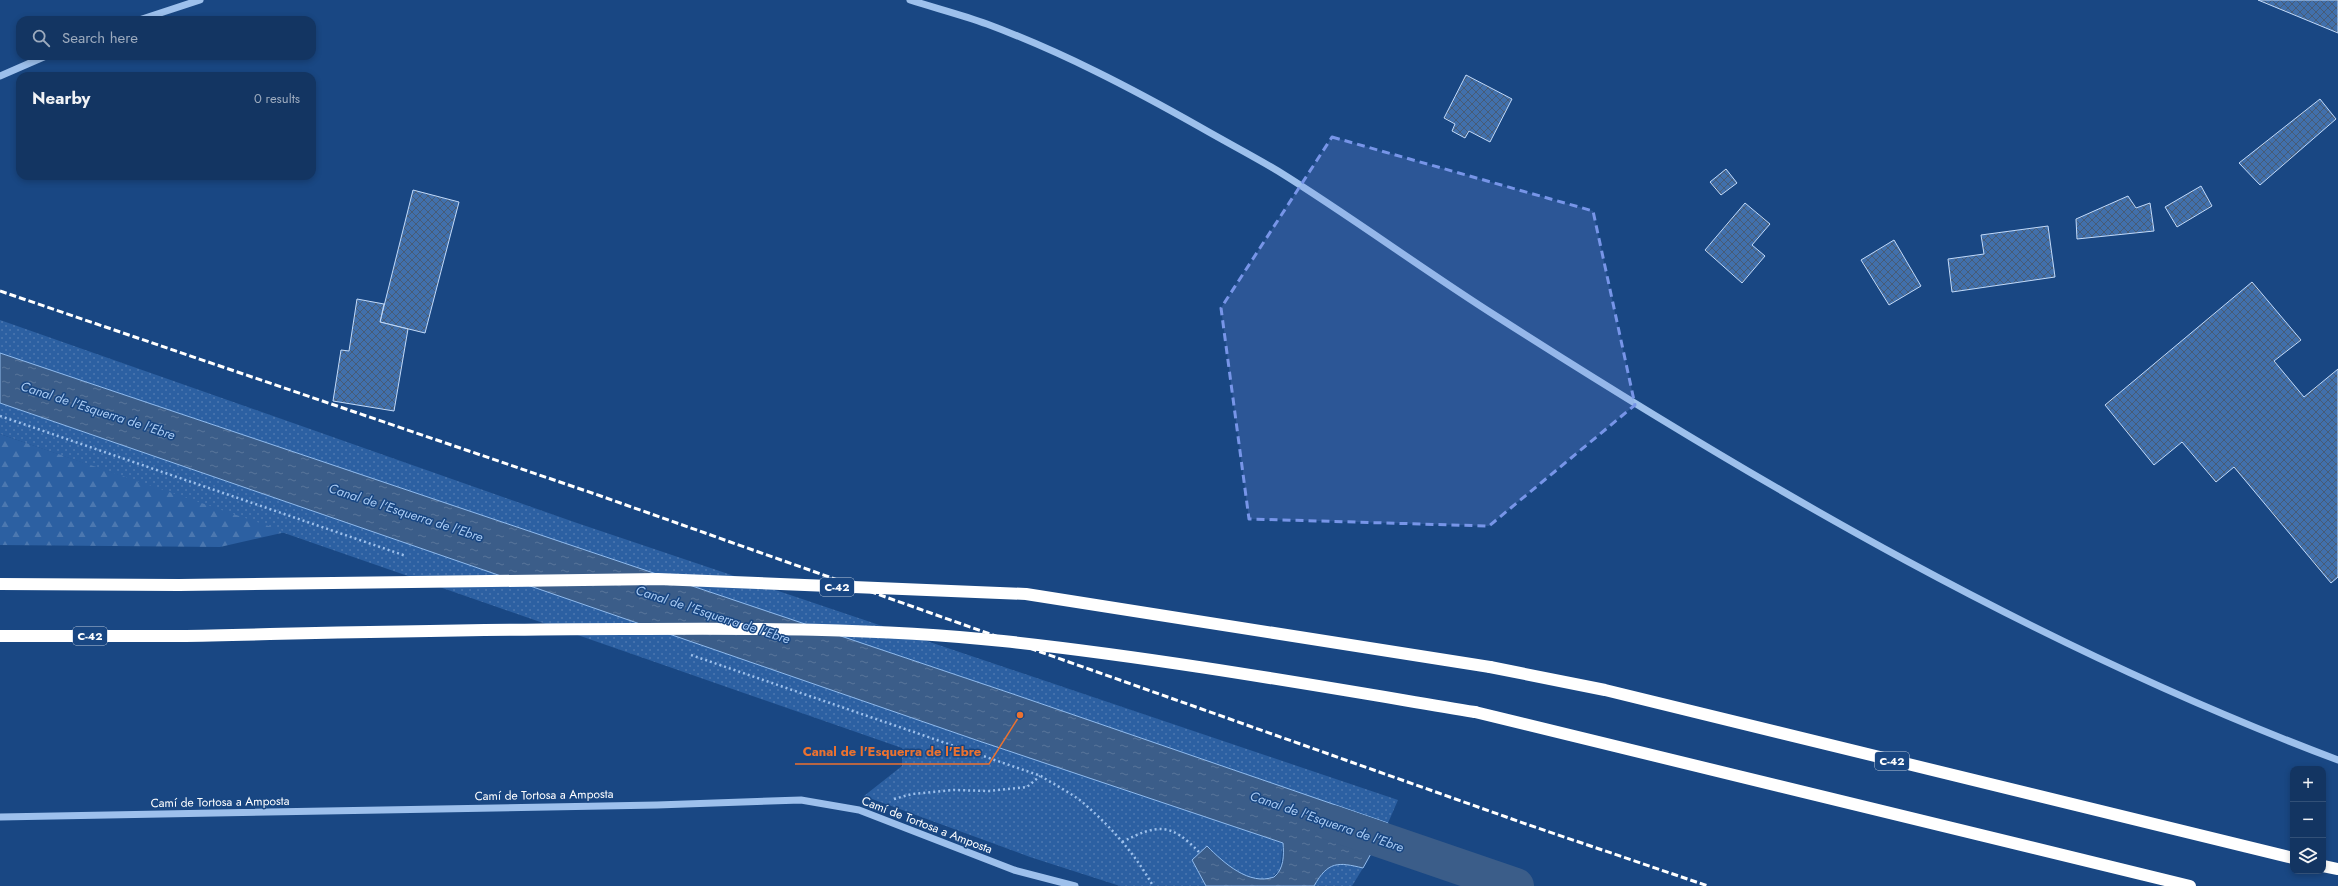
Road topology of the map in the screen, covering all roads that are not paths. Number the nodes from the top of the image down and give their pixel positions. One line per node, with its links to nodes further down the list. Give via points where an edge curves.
1 (200, 0): 3 (street)
2 (910, 0): 8 (street, via 984,23 1062,54 1120,82 1277,170 1495,316 1830,520 2094,656 2212,710)
3 (151, 16)
4 (37, 60): 5 (street)
5 (0, 76)
6 (0, 584): 10 (highway, C-42, bridge, via 179,585 658,579 1026,594 1394,650 1605,690)
7 (0, 636): 14 (highway, C-42, bridge, via 730,628 832,630 1001,641 1211,668 1475,712)
8 (2338, 760)
9 (0, 818): 13 (street, Camí de Tortosa a Amposta, via 801,800 859,810 1014,870)
10 (2290, 857)
11 (2326, 867): 12 (highway)
12 (2338, 869)
13 (1075, 886)
14 (2190, 886)

